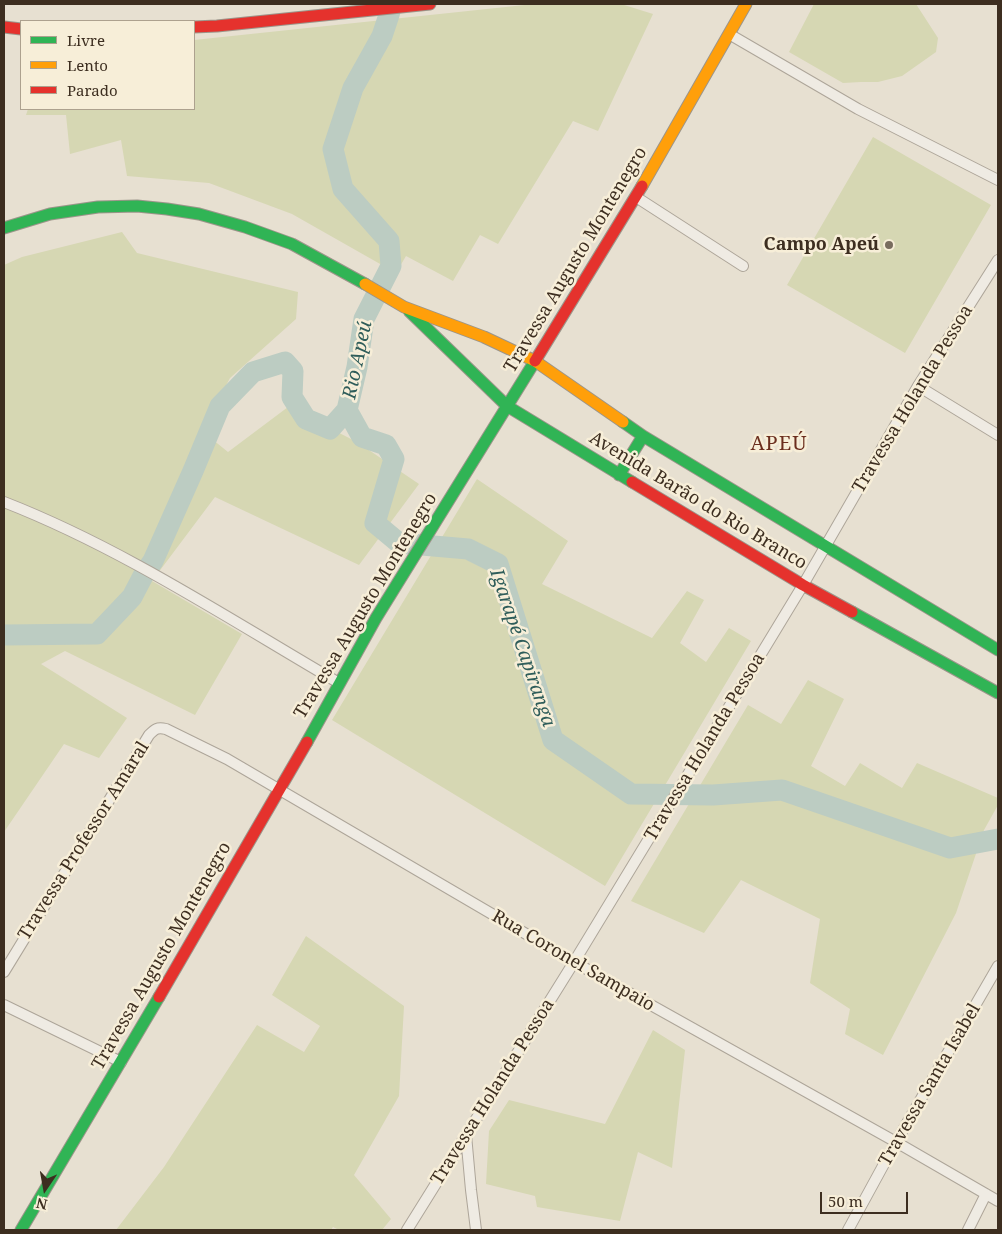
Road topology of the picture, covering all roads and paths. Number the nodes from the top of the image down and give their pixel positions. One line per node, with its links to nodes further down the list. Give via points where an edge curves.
1 (430, 4): 4 (main road)
2 (746, 4): 6 (main road, Travessa Augusto Montenegro)
3 (4, 27): 5 (main road)
4 (195, 27)
5 (20, 29)
6 (729, 34): 7 (street, via 858,108); 8 (main road, Travessa Augusto Montenegro)
7 (998, 180)
8 (636, 197): 11 (street); 13 (main road, Travessa Augusto Montenegro)
9 (4, 228): 12 (main road, Avenida Barão do Rio Branco, via 50,214 98,207 137,206 199,214 292,244)
10 (998, 260): 14 (street, Travessa Holanda Pessoa)
11 (743, 266)
12 (404, 307): 13 (main road, Avenida Barão do Rio Branco, via 484,337); 15 (main road, Avenida Barão do Rio Branco)
13 (534, 361): 15 (main road, Travessa Augusto Montenegro); 17 (main road, Avenida Barão do Rio Branco)
14 (918, 386): 16 (street); 20 (street, Travessa Holanda Pessoa)
15 (507, 406): 18 (main road, Avenida Barão do Rio Branco); 23 (main road, Travessa Augusto Montenegro)
16 (998, 435)
17 (643, 436): 18 (main road); 20 (main road, Avenida Barão do Rio Branco)
18 (619, 475): 21 (main road, Avenida Barão do Rio Branco)
19 (4, 502): 23 (street, via 136,564)
20 (825, 546): 21 (street, Travessa Holanda Pessoa); 22 (main road, Avenida Barão do Rio Branco)
21 (802, 585): 24 (main road, Avenida Barão do Rio Branco); 27 (street, Travessa Holanda Pessoa)
22 (998, 650)
23 (339, 682): 26 (main road, Travessa Augusto Montenegro)
24 (998, 693)
25 (149, 736): 26 (street, Rua Coronel Sampaio, via 155,729 166,729); 29 (street, Travessa Professor Amaral)
26 (280, 789): 27 (street, Rua Coronel Sampaio); 31 (main road, Travessa Augusto Montenegro)
27 (574, 962): 32 (street, Travessa Holanda Pessoa); 33 (street, Rua Coronel Sampaio)
28 (998, 966): 33 (street, Travessa Santa Isabel)
29 (4, 972)
30 (4, 1005): 31 (street)
31 (121, 1062): 36 (main road, Travessa Augusto Montenegro)
32 (466, 1135): 37 (street, Travessa Holanda Pessoa); 38 (street)
33 (896, 1142): 34 (street, Rua Coronel Sampaio); 39 (street, Travessa Santa Isabel)
34 (986, 1194): 35 (street, Rua Coronel Sampaio); 40 (street)
35 (998, 1201)
36 (21, 1230)
37 (407, 1230)
38 (476, 1230)
39 (848, 1230)
40 (968, 1230)

